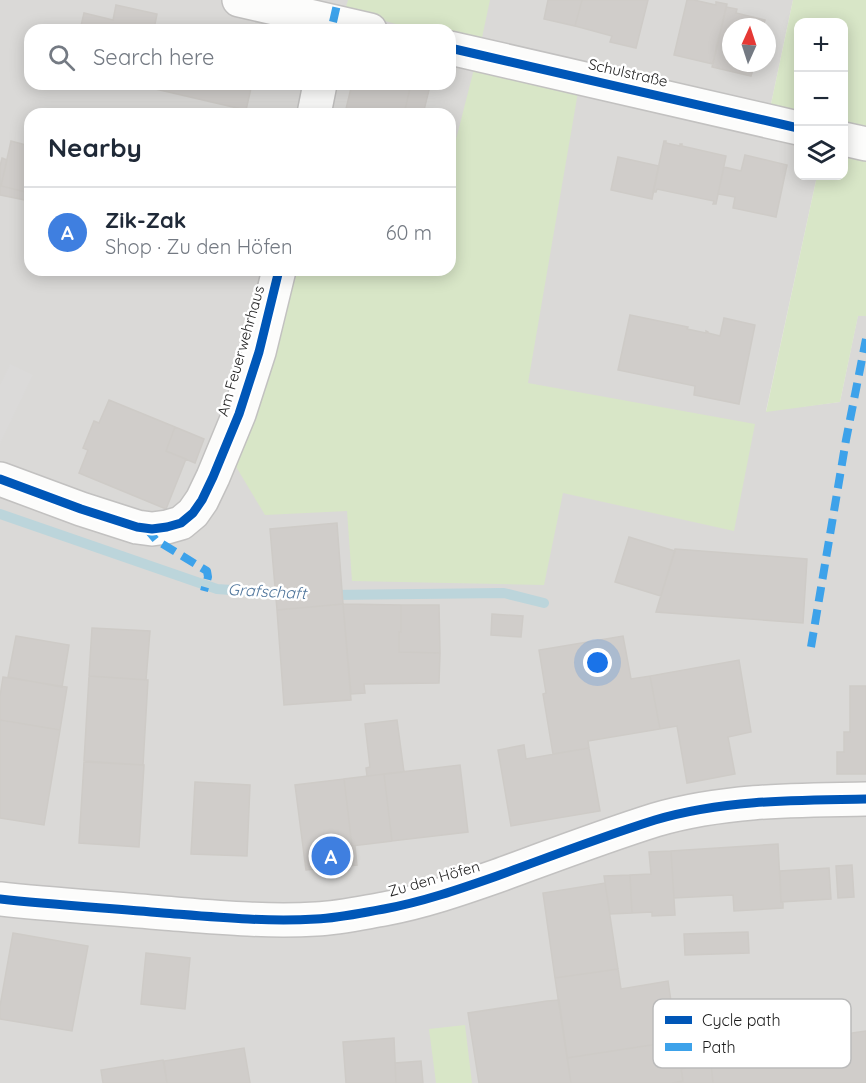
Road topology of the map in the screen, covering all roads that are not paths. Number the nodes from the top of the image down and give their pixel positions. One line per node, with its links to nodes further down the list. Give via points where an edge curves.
1 (238, 0): 2 (street)
2 (326, 24)
3 (456, 49): 6 (street, Schulstraße)
4 (319, 90): 5 (street)
5 (315, 108)
6 (794, 127)
7 (848, 140): 8 (street)
8 (866, 144)
9 (278, 276): 10 (street, Am Feuerwehrhaus, via 239,414 202,500 187,518 167,527 137,527)
10 (0, 479)
11 (866, 799): 12 (street, Zu den Höfen, via 747,803 681,814 437,896 338,917 249,920)
12 (0, 899)

